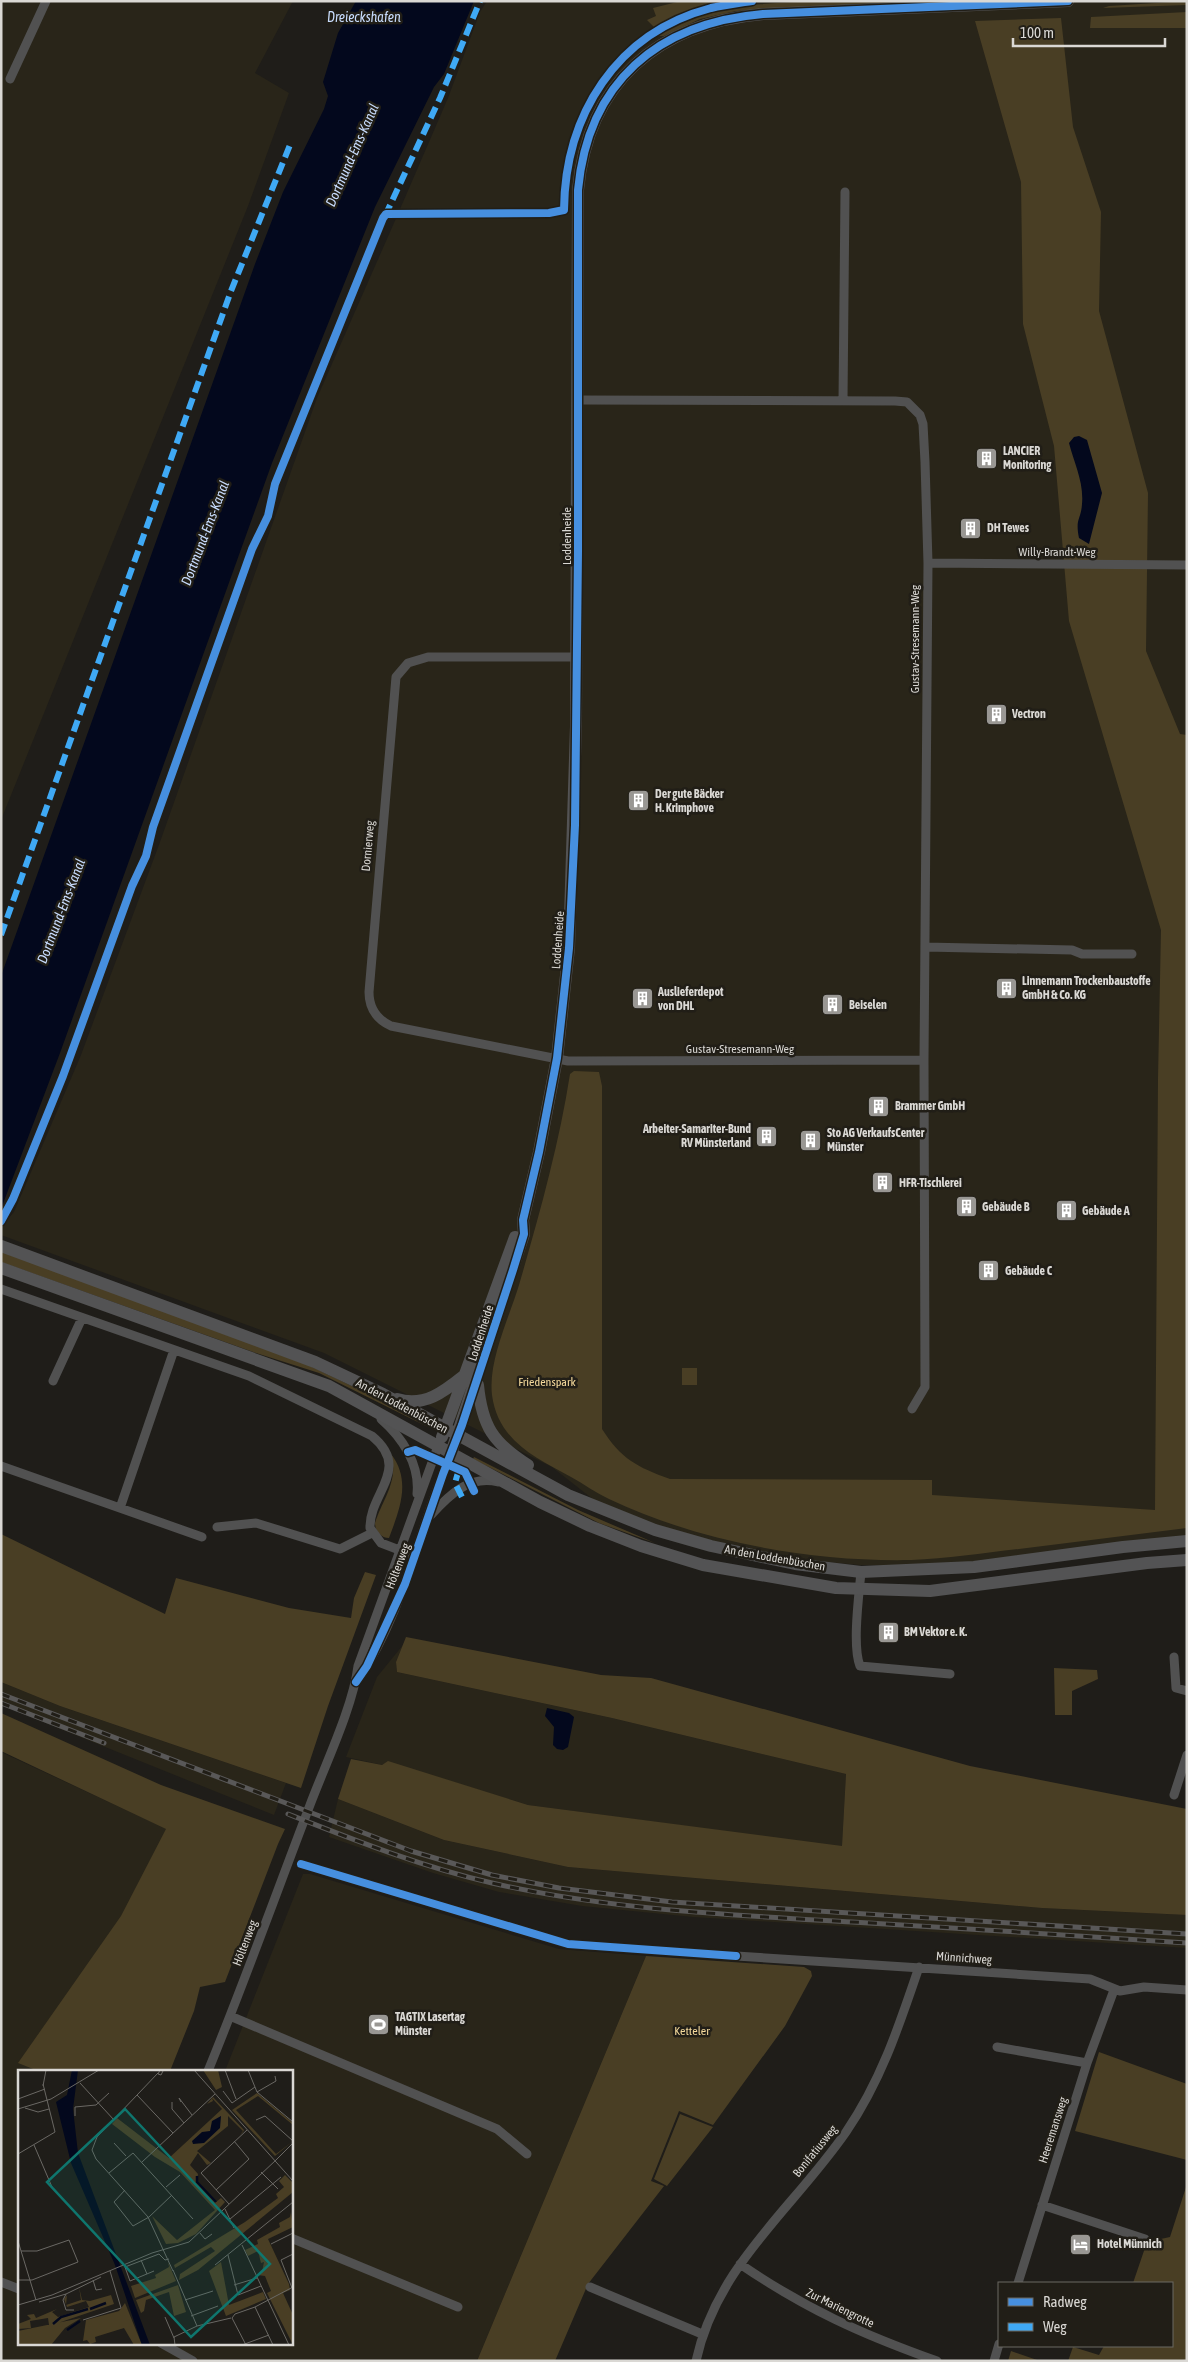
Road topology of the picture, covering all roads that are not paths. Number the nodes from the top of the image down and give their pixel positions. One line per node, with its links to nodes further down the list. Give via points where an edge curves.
1 (46, 1): 4 (street)
2 (1068, 1): 3 (main road, Loddenheide)
3 (1012, 3): 6 (main road, Loddenheide, via 729,18 698,26 673,38 632,68 595,120 580,170 577,211)
4 (10, 79)
5 (845, 192): 7 (street)
6 (578, 400): 7 (street, Gustav-Stresemann-Weg); 10 (main road, Loddenheide)
7 (843, 401): 8 (street, Gustav-Stresemann-Weg, via 907,402 920,415 925,452)
8 (928, 564): 9 (street, Willy-Brandt-Weg); 11 (street, Gustav-Stresemann-Weg)
9 (1187, 565)
10 (576, 657): 13 (main road, Loddenheide, via 575,825 569,948); 13 (street, Dornierweg, via 428,657 408,663 396,677 369,992 373,1012 391,1026)
11 (926, 947): 12 (street); 14 (street, Gustav-Stresemann-Weg)
12 (1132, 954)
13 (557, 1058): 14 (street, Gustav-Stresemann-Weg, via 595,1062); 20 (main road, Loddenheide, via 523,1220 524,1234)
14 (924, 1060): 24 (street, Gustav-Stresemann-Weg, via 924,1387)
15 (1, 1246): 22 (main road, An den Loddenbüschen, via 315,1362)
16 (1, 1268): 23 (main road, An den Loddenbüschen, via 315,1381)
17 (1, 1289): 18 (street)
18 (82, 1318): 19 (street); 21 (street)
19 (174, 1350): 33 (street); 36 (street, via 262,1382 361,1429 377,1440 384,1450 389,1470 387,1483 371,1518)
20 (472, 1377): 22 (main road, via 438,1396 418,1402); 25 (main road, Loddenheide); 26 (main road, Loddenheide); 31 (main road, via 484,1419 495,1441)
21 (52, 1381)
22 (383, 1394): 25 (main road, An den Loddenbüschen)
23 (363, 1403): 27 (main road, An den Loddenbüschen); 32 (street, Höltenweg, via 386,1423 412,1460 417,1480)
24 (912, 1409)
25 (446, 1430): 26 (main road, An den Loddenbüschen); 27 (main road, Loddenheide)
26 (458, 1436): 28 (main road, Loddenheide); 31 (main road, An den Loddenbüschen)
27 (438, 1446): 28 (main road, An den Loddenbüschen); 32 (street, Höltenweg)
28 (451, 1454): 30 (main road, An den Loddenbüschen); 34 (street, Höltenweg)
29 (1, 1466): 33 (street)
30 (508, 1484): 34 (street, Höltenweg, via 487,1480 471,1482 454,1492); 43 (main road, An den Loddenbüschen, via 590,1526 702,1565 790,1582)
31 (568, 1495): 42 (main road, An den Loddenbüschen, via 682,1539 795,1564)
32 (416, 1507): 39 (street, Höltenweg)
33 (120, 1508): 37 (street)
34 (428, 1518): 40 (street, Höltenweg)
35 (217, 1527): 36 (street, via 256,1523 340,1549)
36 (372, 1533): 39 (street, via 381,1543)
37 (202, 1537)
38 (1187, 1541): 42 (main road, An den Loddenbüschen, via 974,1567)
39 (400, 1550): 40 (street); 46 (street, Höltenweg, via 358,1666)
40 (415, 1556): 46 (street, Höltenweg, via 386,1626)
41 (1187, 1560): 43 (main road, An den Loddenbüschen, via 930,1591)
42 (861, 1572): 43 (street)
43 (859, 1590): 45 (street, via 860,1666)
44 (1174, 1657): 47 (street, via 1176,1688)
45 (950, 1674)
46 (356, 1682): 54 (street, Höltenweg)
47 (1187, 1691)
48 (1187, 1755): 49 (street)
49 (1174, 1795)
50 (736, 1956): 51 (street, Münnichweg)
51 (920, 1967): 52 (street, Münnichweg, via 1090,1979); 62 (street, Bonifatiusweg, via 891,2050 858,2113)
52 (1114, 1990): 53 (street, Münnichweg, via 1144,1987); 56 (street, Heeremansweg)
53 (1187, 1990)
54 (230, 2016): 57 (street, Höltenweg); 58 (street, via 498,2129)
55 (997, 2047): 56 (street)
56 (1087, 2063): 59 (street, Heeremansweg)
57 (208, 2070)
58 (527, 2154)
59 (1042, 2205): 61 (street); 64 (street, Heeremansweg)
60 (292, 2238): 67 (street)
61 (1145, 2239)
62 (740, 2264): 68 (street, Bonifatiusweg, via 719,2296); 73 (street, Zur Mariengrotte, via 784,2294 833,2320)
63 (1, 2282): 66 (street)
64 (1018, 2282)
65 (590, 2287): 68 (street)
66 (18, 2289)
67 (458, 2307)
68 (702, 2334): 72 (street, Bonifatiusweg)
69 (163, 2344): 71 (street)
70 (998, 2347): 74 (street)
71 (194, 2361)
72 (696, 2361)
73 (937, 2361)
74 (994, 2361)

